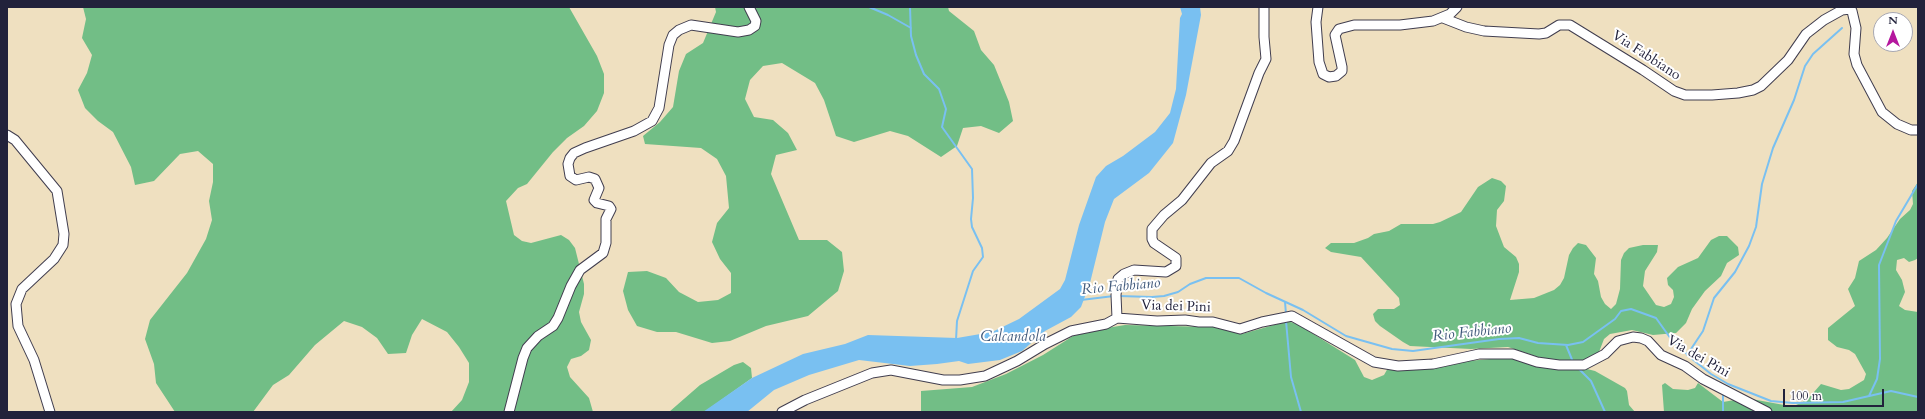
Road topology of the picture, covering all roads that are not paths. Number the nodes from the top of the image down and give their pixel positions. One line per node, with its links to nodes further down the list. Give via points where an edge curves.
1 (749, 7): 10 (street, via 756,21 755,26 749,30 738,32 691,25 673,35 669,44 659,108 652,121 634,131 585,148 570,158 570,176 576,180 589,177 595,179 599,188 594,200 611,209 606,219 606,243 603,253 580,270 553,326 538,336 527,348)
2 (1264, 7): 8 (street, via 1266,59 1234,141 1228,151 1212,163 1182,200 1152,229 1154,243 1176,258 1176,266 1166,272 1134,270 1118,279)
3 (1318, 7): 5 (street, via 1316,22 1319,62 1322,74 1329,77 1336,76 1342,71 1335,35 1342,27 1417,24)
4 (1457, 7): 5 (street)
5 (1443, 18): 6 (street, Via Fabbiano, via 1484,31 1546,34 1559,25 1570,25 1674,92 1685,95 1712,95 1738,93 1761,86 1788,60 1806,34 1824,20 1842,10 1850,9 1856,28 1854,54 1857,65 1882,112 1897,124)
6 (1918, 130)
7 (7, 135): 9 (street, via 15,140 57,191 64,234 63,245 54,259 22,289 16,304 18,326 34,360)
8 (1117, 317): 11 (street, via 1106,324 1071,331 985,376 943,380 891,370 872,373); 12 (street, Via dei Pini, via 1213,322 1240,329 1292,316 1374,362 1398,366 1433,364 1479,354 1513,354 1537,362 1584,365 1604,354 1618,341 1633,337 1641,338 1648,341 1661,355)
9 (50, 412)
10 (509, 412)
11 (782, 412)
12 (1767, 412)

